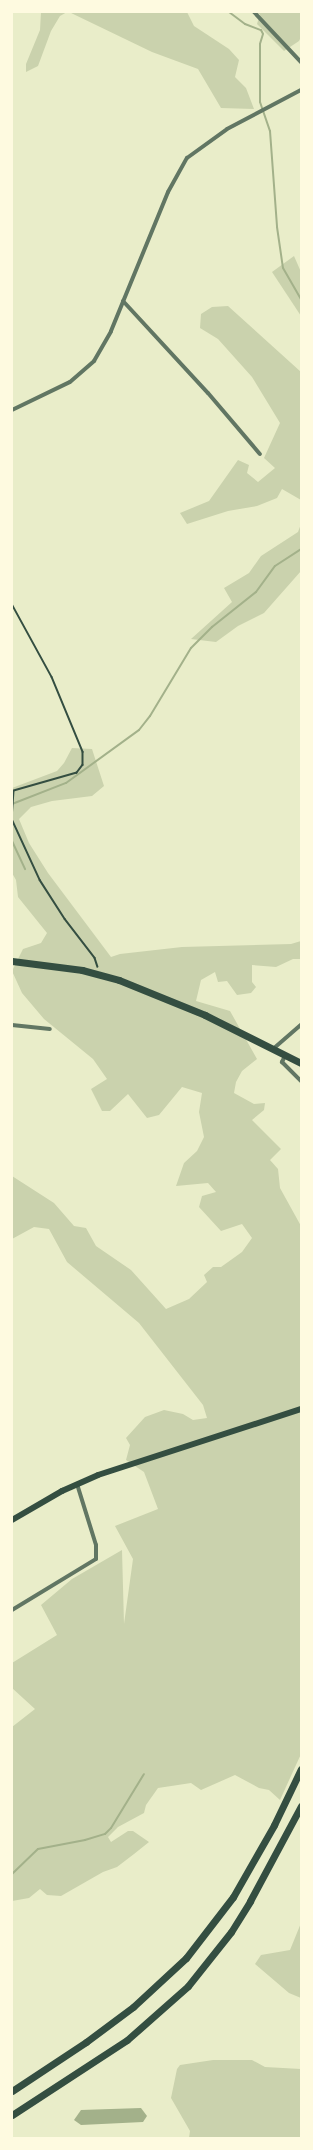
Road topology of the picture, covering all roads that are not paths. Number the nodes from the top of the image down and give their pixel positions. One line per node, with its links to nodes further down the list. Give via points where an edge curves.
1 (254, 12): 2 (street)
2 (301, 62)
3 (301, 90): 4 (street, via 257,112 208,142 182,164)
4 (123, 301): 5 (street, via 103,347 86,369 64,385); 6 (street)
5 (12, 410)
6 (260, 454)
7 (12, 962): 11 (main road, via 99,973 189,1008)
8 (12, 1025): 10 (street)
9 (301, 1025): 11 (street)
10 (50, 1029)
11 (273, 1049): 12 (main road)
12 (285, 1056): 13 (main road); 14 (street, via 282,1062)
13 (301, 1063)
14 (301, 1082)
15 (301, 1409): 16 (main road, via 138,1461)
16 (77, 1484): 17 (main road); 18 (street, via 96,1545 96,1559)
17 (12, 1520)
18 (12, 1610)
19 (301, 1769): 21 (main road, via 274,1825 233,1897 186,1958 133,2007)
20 (301, 1806): 22 (main road, via 231,1932 188,1986 127,2040)
21 (12, 2091)
22 (12, 2115)

